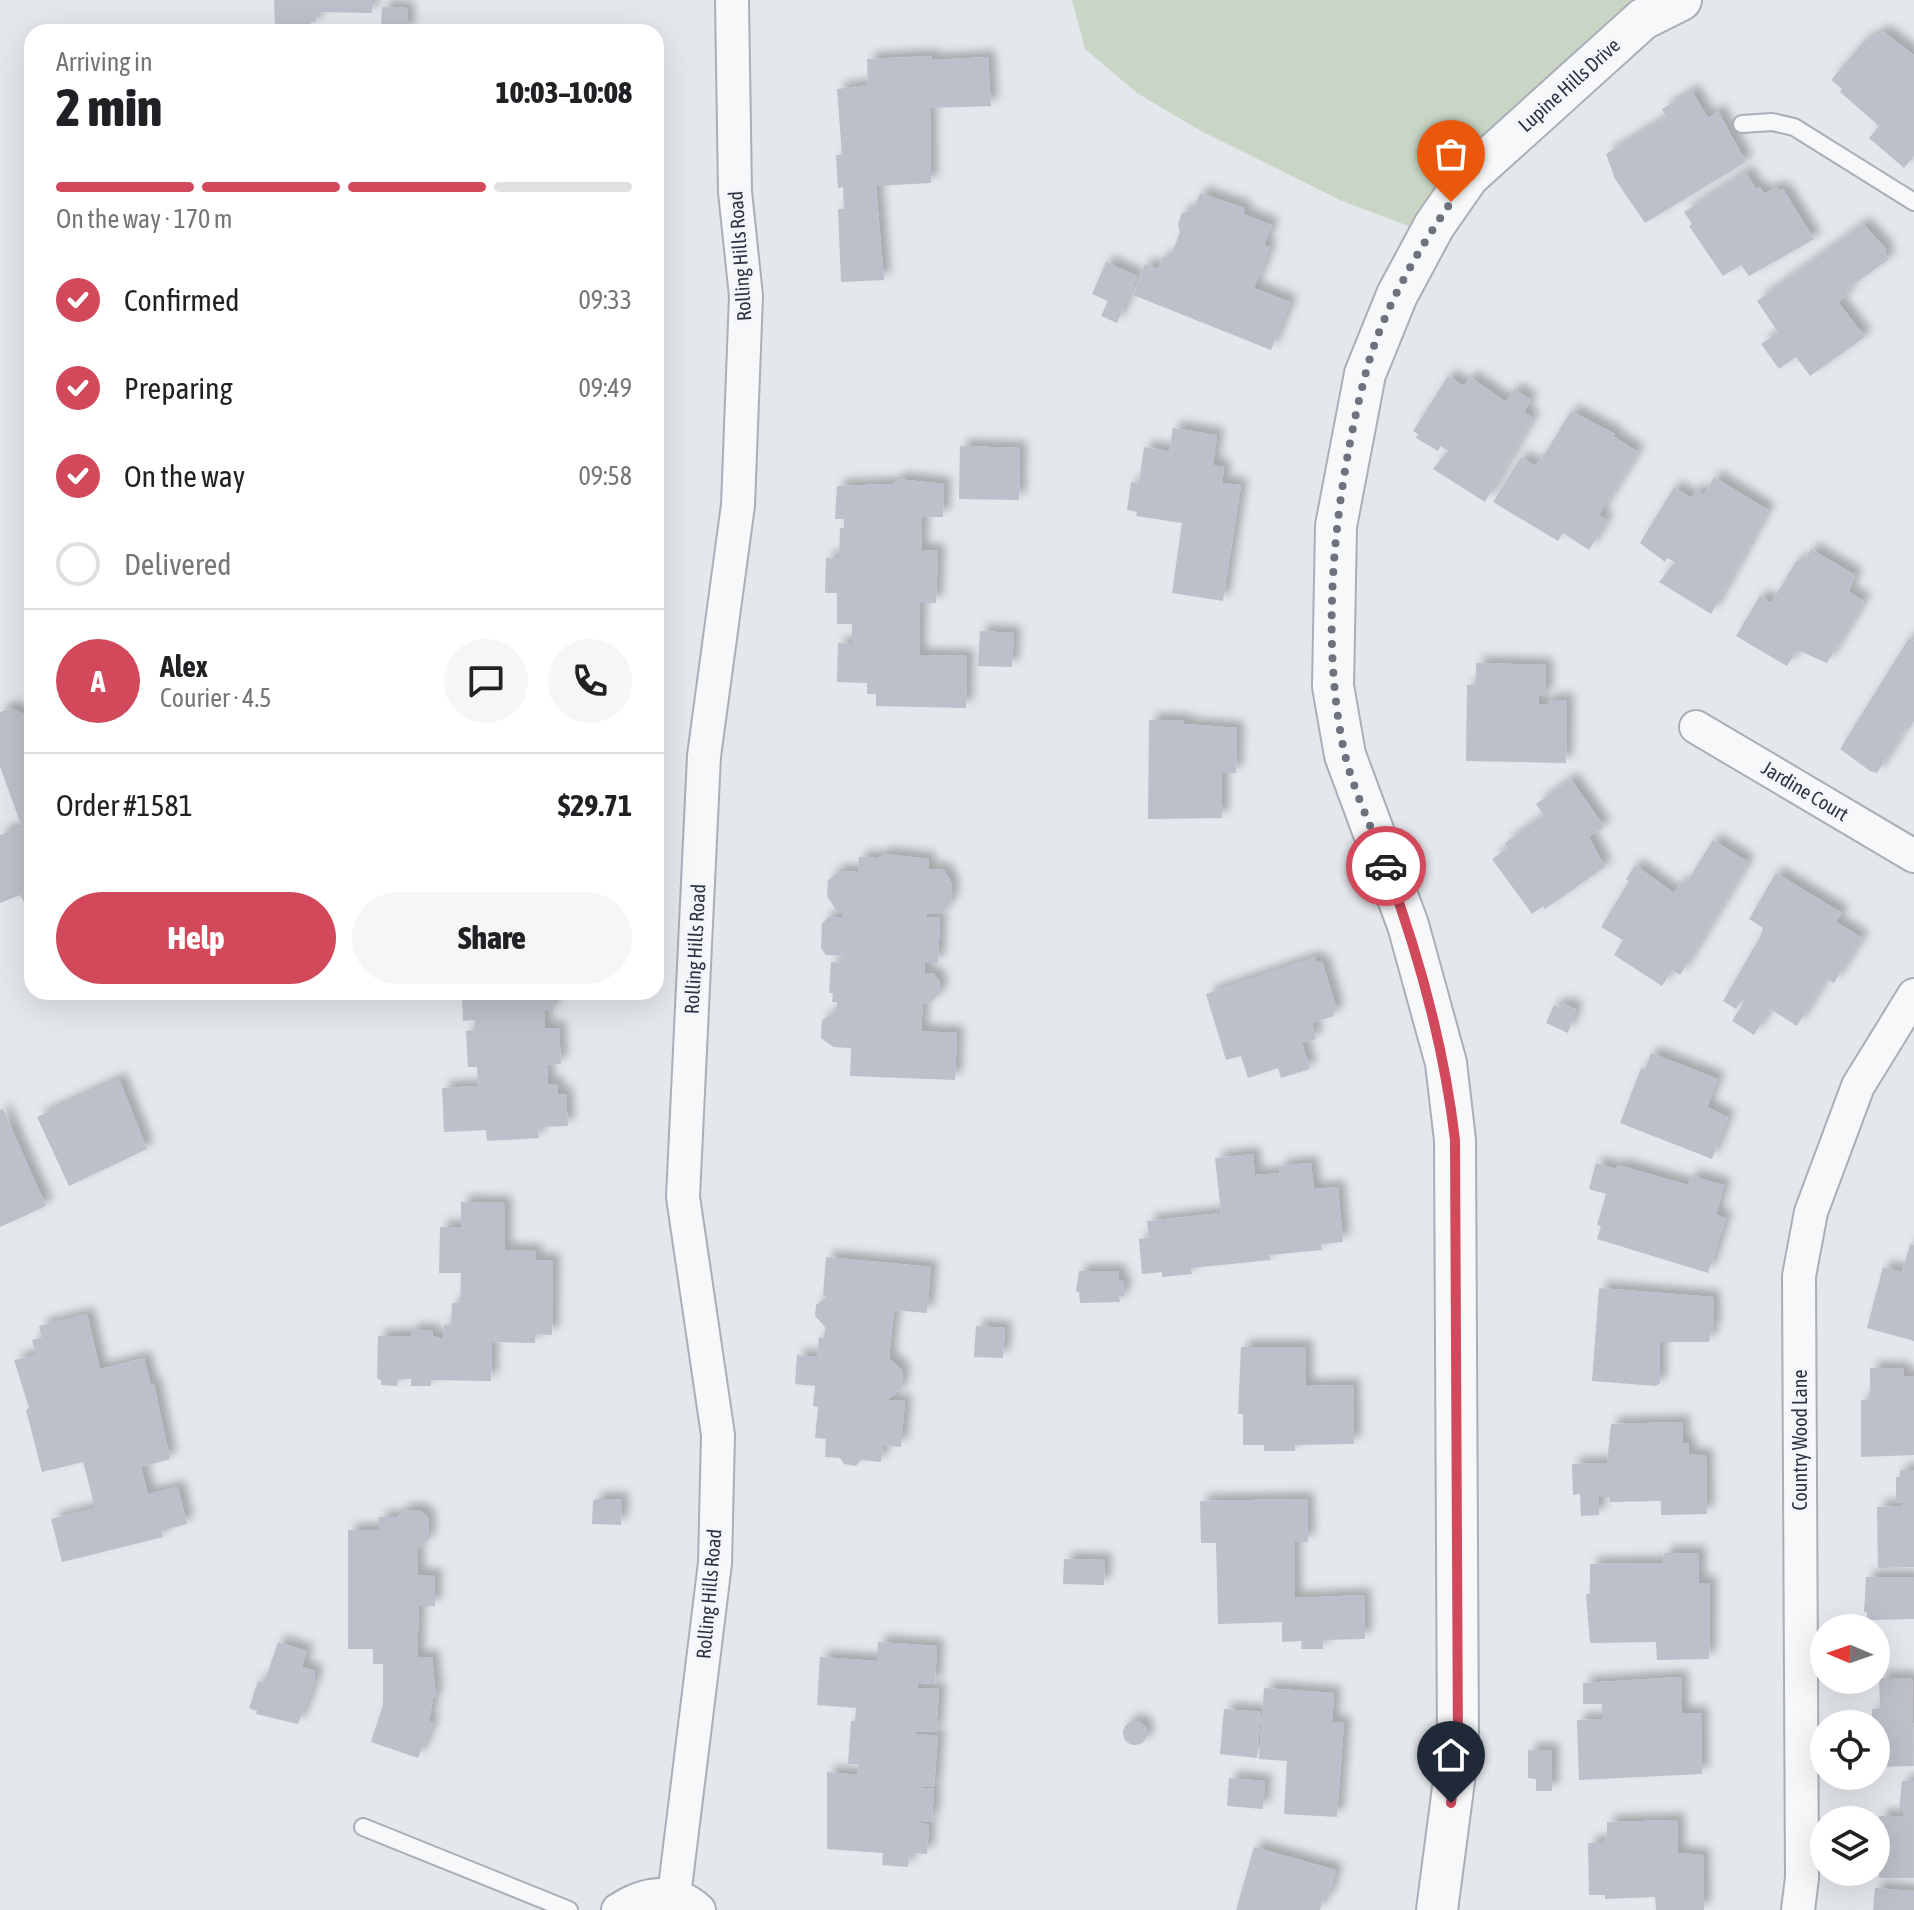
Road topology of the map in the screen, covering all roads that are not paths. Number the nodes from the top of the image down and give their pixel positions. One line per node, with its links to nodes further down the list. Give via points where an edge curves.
1 (732, 0): 9 (street, Rolling Hills Road, via 735,192 746,296 738,505 704,756 683,1197 718,1435 715,1563)
2 (1681, 0): 12 (street, Lupine Hills Drive, via 1643,19 1468,177 1434,226 1397,295 1365,374 1336,526 1333,686 1345,755 1408,925 1446,1063 1455,1140 1458,1750)
3 (1742, 124): 4 (lane, via 1794,127)
4 (1914, 202)
5 (1696, 727): 6 (street, Jardine Court)
6 (1914, 856)
7 (1914, 995): 13 (street, Country Wood Lane, via 1858,1086 1811,1212 1799,1276)
8 (363, 1827): 10 (lane)
9 (686, 1903): 11 (street, Rolling Hills Road, via 635,1899)
10 (569, 1910)
11 (618, 1910)
12 (1437, 1910)
13 (1798, 1910)

